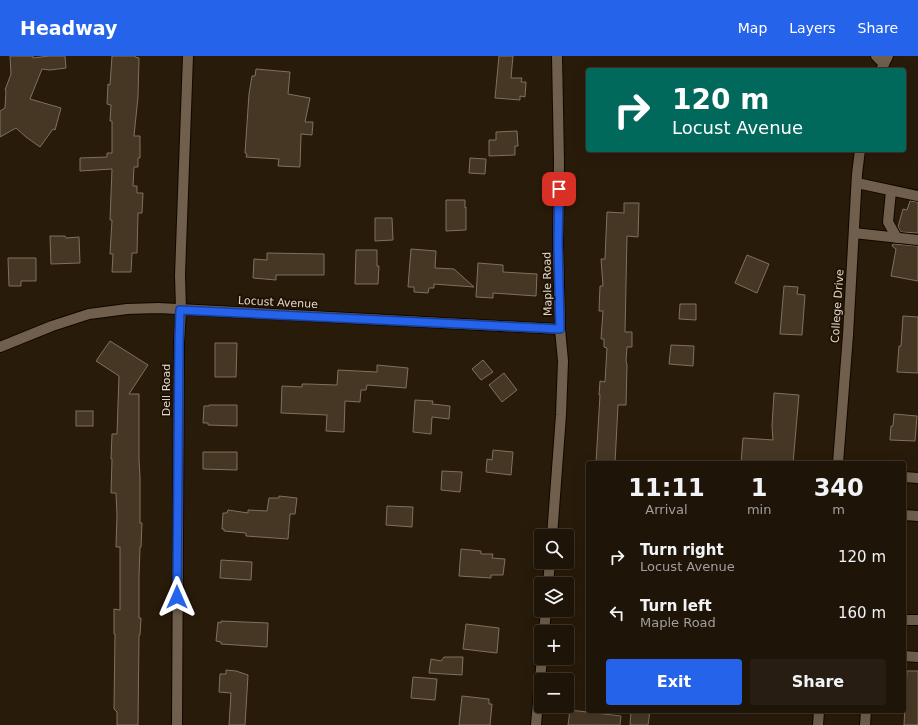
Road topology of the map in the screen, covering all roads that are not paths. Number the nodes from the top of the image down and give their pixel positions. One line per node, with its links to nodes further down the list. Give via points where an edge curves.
1 (188, 56): 12 (street, Dell Road)
2 (556, 56): 13 (street, Maple Road)
3 (876, 56): 4 (street)
4 (884, 63)
5 (860, 152): 6 (street, College Drive)
6 (857, 183): 7 (street); 9 (street, College Drive)
7 (891, 191): 8 (street); 10 (street, via 888,222)
8 (918, 196)
9 (854, 233): 10 (street); 15 (street, College Drive)
10 (897, 238): 11 (street)
11 (918, 240)
12 (180, 310): 13 (street, Locust Avenue); 14 (street, Locust Avenue, via 127,309 89,314); 28 (street, Dell Road)
13 (560, 329): 20 (street, Maple Road, via 561,415)
14 (0, 347)
15 (838, 461)
16 (906, 477): 17 (street)
17 (918, 478)
18 (906, 515): 19 (street)
19 (918, 516)
20 (553, 529)
21 (906, 620): 22 (street)
22 (918, 620)
23 (906, 656): 24 (street)
24 (918, 656)
25 (541, 665): 29 (street)
26 (819, 713): 30 (street)
27 (866, 713): 31 (street)
28 (177, 725)
29 (536, 725)
30 (818, 725)
31 (865, 725)

